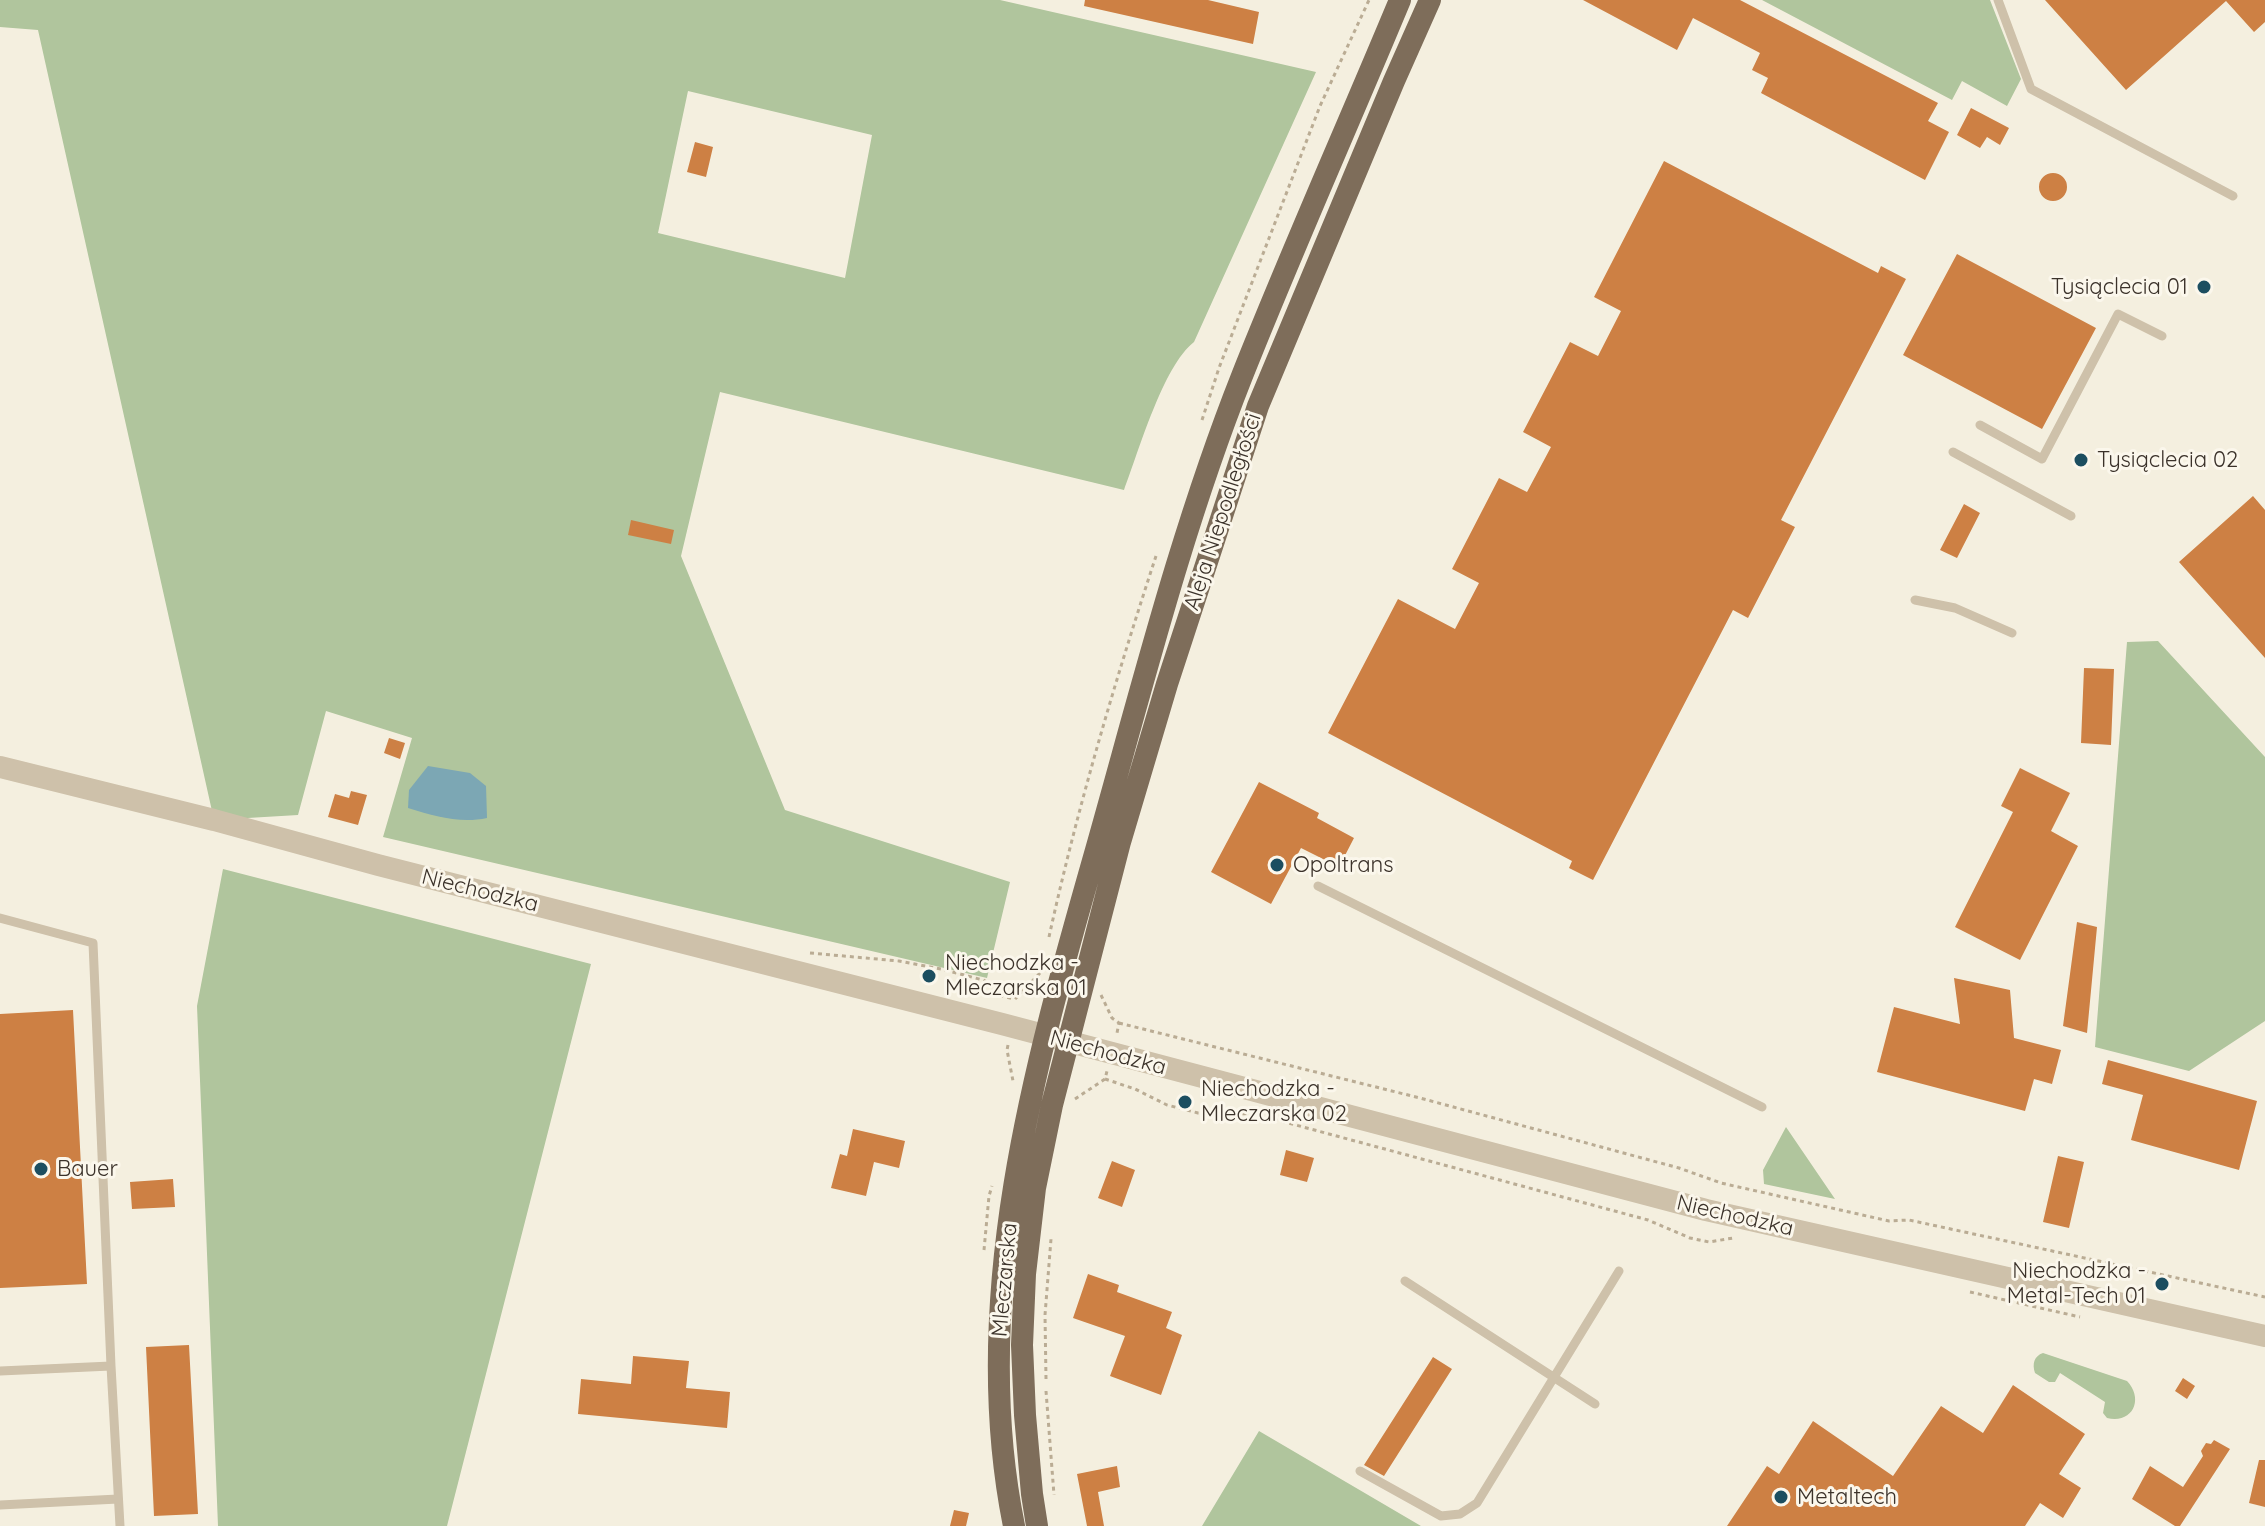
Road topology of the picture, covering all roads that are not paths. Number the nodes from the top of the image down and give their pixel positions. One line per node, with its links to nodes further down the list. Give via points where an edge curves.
1 (1400, 0): 14 (main road, Aleja Niepodległości, via 1241,378 1181,551)
2 (1430, 0): 15 (main road, Aleja Niepodległości, via 1258,406 1120,842)
3 (1998, 0): 4 (lane, via 2031,89)
4 (2233, 196)
5 (2162, 336): 6 (lane, via 2118,314 2042,459)
6 (1980, 425)
7 (1953, 452): 8 (lane)
8 (2071, 516)
9 (1915, 600): 10 (lane, via 1955,608)
10 (2012, 633)
11 (0, 767): 14 (street, Niechodzka)
12 (1318, 886): 16 (lane)
13 (0, 918): 20 (lane, via 93,943)
14 (1046, 1036): 15 (street, Niechodzka); 28 (main road, Mleczarska, via 1014,1186 999,1346 1000,1418)
15 (1069, 1043): 19 (street, Niechodzka, via 1706,1210); 29 (main road, Mleczarska, via 1035,1188 1025,1274 1025,1415)
16 (1762, 1107)
17 (1619, 1271): 22 (lane)
18 (1405, 1281): 22 (lane)
19 (2265, 1336)
20 (111, 1366): 21 (lane); 25 (lane)
21 (0, 1371)
22 (1554, 1377): 23 (lane); 24 (lane, via 1477,1503 1460,1514 1441,1516)
23 (1595, 1404)
24 (1360, 1471)
25 (118, 1499): 26 (lane); 27 (lane)
26 (0, 1505)
27 (120, 1526)
28 (1014, 1526)
29 (1037, 1526)

